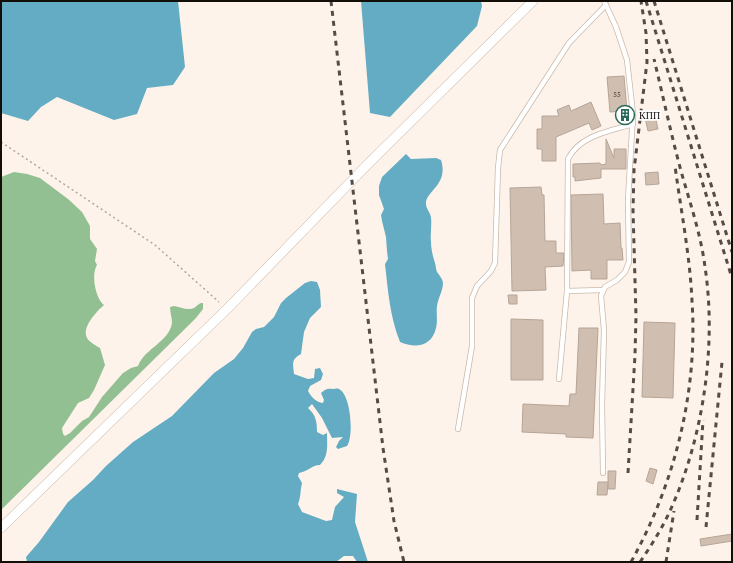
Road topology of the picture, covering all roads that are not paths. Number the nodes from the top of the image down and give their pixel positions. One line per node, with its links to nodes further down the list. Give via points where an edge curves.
1 (533, 1): 9 (street, via 369,163 227,309)
2 (605, 3): 3 (lane, via 627,60); 7 (lane, via 569,43 500,150 495,263 477,286 472,298 472,346)
3 (633, 124): 4 (lane, via 628,200 628,268 622,277); 5 (lane, via 588,139 574,150 568,159)
4 (603, 290): 5 (lane); 8 (lane)
5 (567, 291): 6 (lane)
6 (559, 379)
7 (458, 429)
8 (603, 473)
9 (1, 528)

